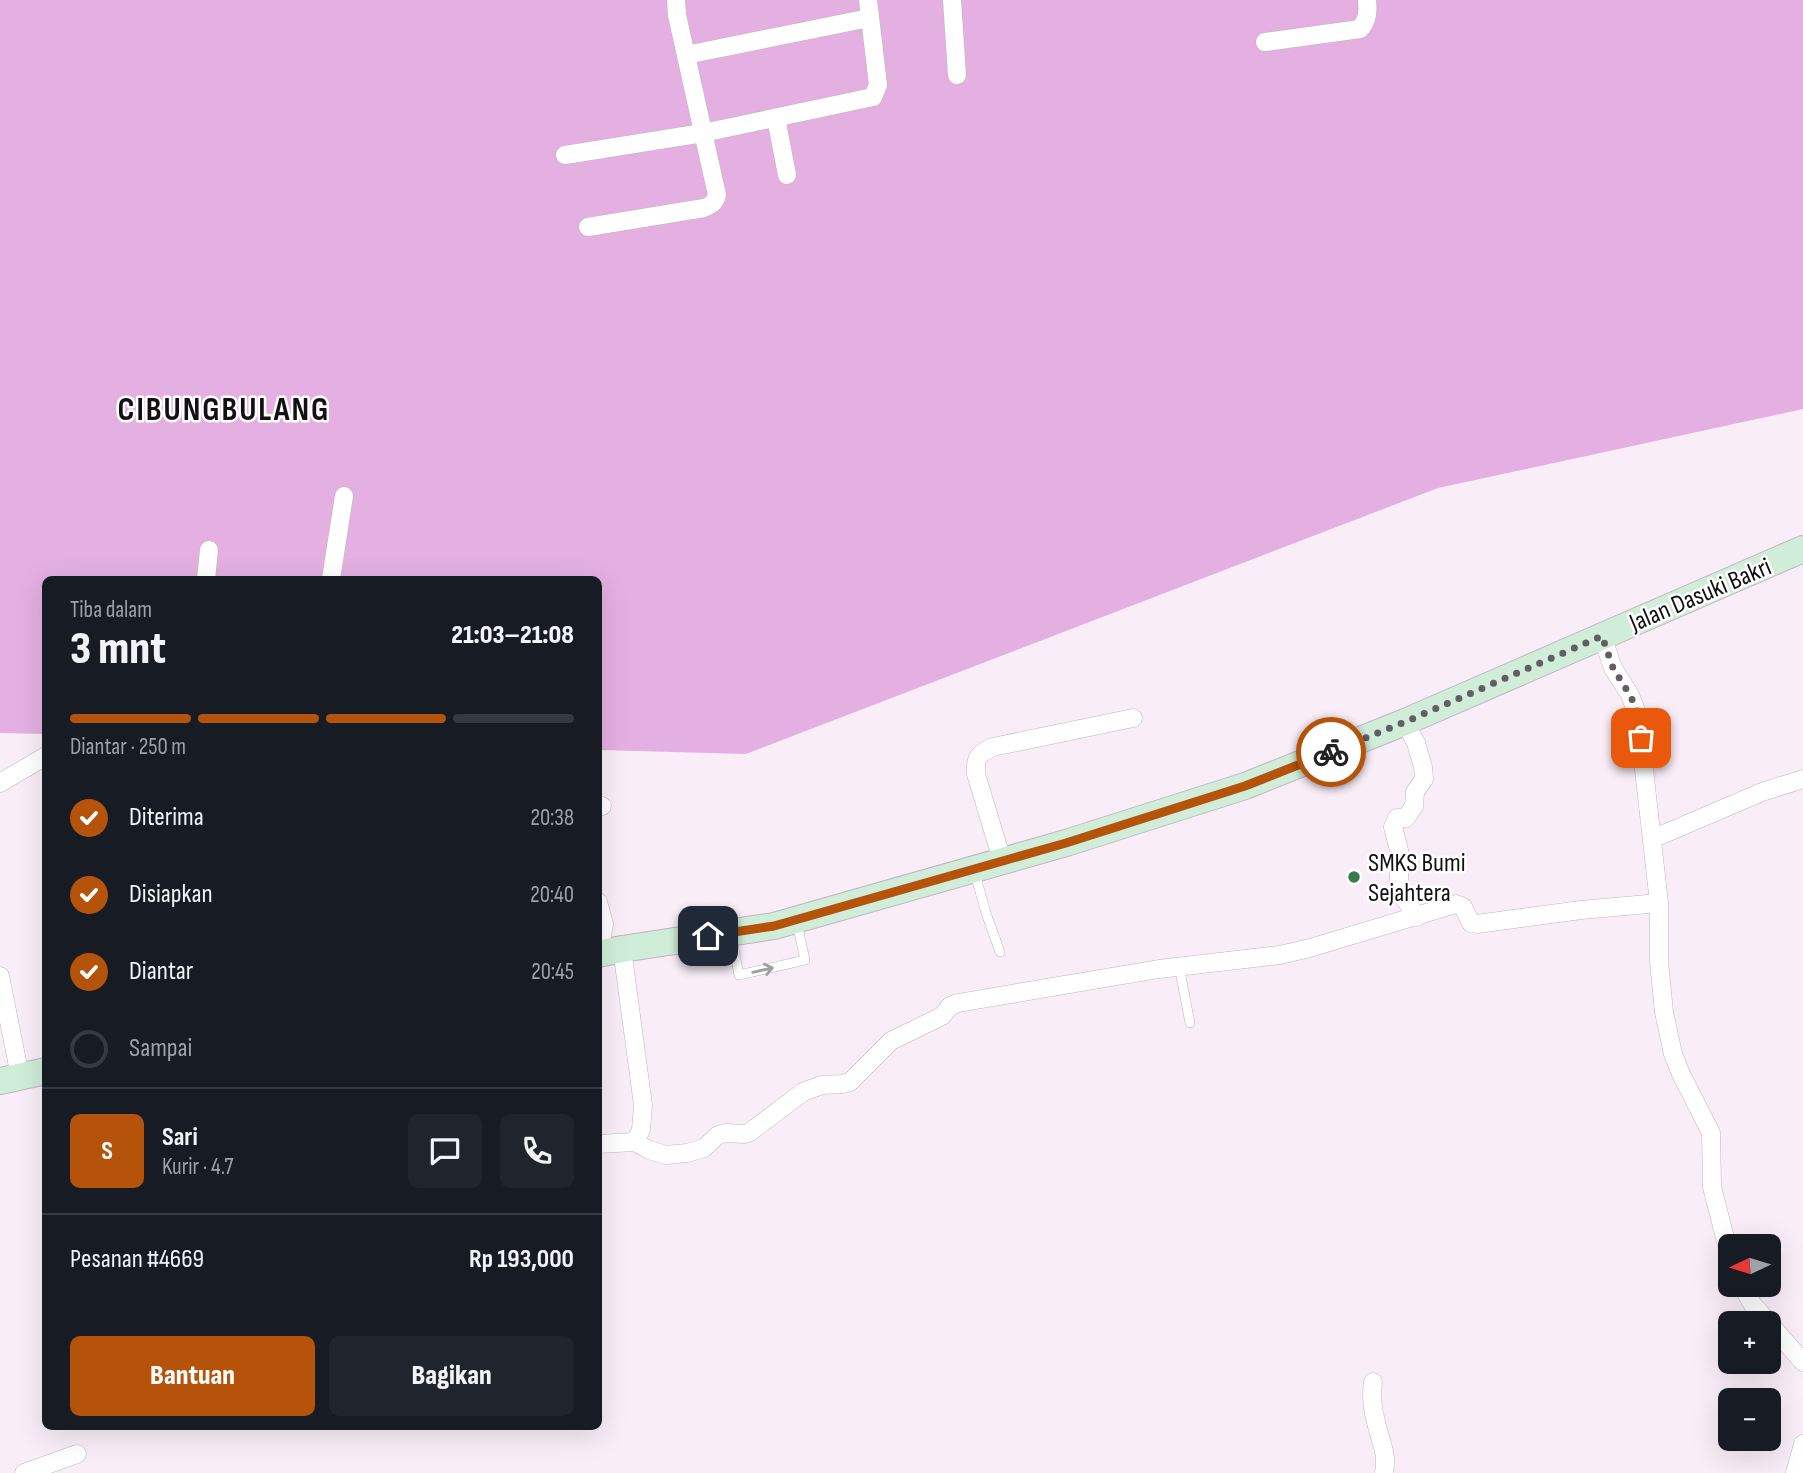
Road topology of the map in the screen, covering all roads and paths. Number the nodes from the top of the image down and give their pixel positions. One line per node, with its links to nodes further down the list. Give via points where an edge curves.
1 (676, 0): 6 (street)
2 (952, 0): 7 (street)
3 (1367, 0): 5 (street, via 1368,13 1360,29)
4 (869, 9): 6 (street); 8 (street, via 878,85 873,97)
5 (1265, 42)
6 (686, 55): 9 (street)
7 (957, 75)
8 (776, 118): 9 (street); 11 (street)
9 (703, 133): 10 (street); 12 (street, via 717,195 711,205)
10 (565, 155)
11 (787, 175)
12 (588, 227)
13 (344, 496): 17 (street)
14 (1803, 549): 18 (main road, Jalan Dasuki Bakri)
15 (209, 550): 16 (street)
16 (206, 576)
17 (331, 576)
18 (1602, 636): 20 (main road, Jalan Dasuki Bakri); 24 (street, via 1638,716)
19 (1133, 718): 25 (street, via 981,753 975,762 976,774)
20 (1405, 722): 25 (main road, Jalan Dasuki Bakri, via 1245,786); 29 (street, via 1416,743 1424,779 1415,792 1414,806 1406,818 1397,818 1393,827 1399,850 1399,884)
21 (42, 758): 23 (street)
22 (1803, 779): 24 (street)
23 (0, 783)
24 (1652, 839): 27 (street)
25 (1002, 860): 26 (main road, Jalan Dasuki Bakri)
26 (974, 868): 30 (main road, Jalan Dasuki Bakri); 33 (lane)
27 (1659, 903): 29 (street, via 1477,924 1456,904); 40 (street, via 1659,962 1667,1028 1681,1074 1711,1133 1712,1187)
28 (602, 917): 32 (street)
29 (1417, 917): 34 (street, via 1280,955)
30 (797, 920): 31 (main road, Jalan Dasuki Bakri); 31 (lane, one-way to 30, via 739,975 805,960)
31 (730, 932): 32 (main road, Jalan Dasuki Bakri)
32 (606, 952): 38 (street, via 643,1104 642,1130)
33 (1000, 952)
34 (1179, 966): 36 (lane); 38 (street, via 958,1003 891,1041 850,1082 803,1092 745,1134 718,1135 704,1148 687,1153 666,1154)
35 (0, 976): 37 (street)
36 (1190, 1023)
37 (22, 1076)
38 (635, 1142): 39 (street)
39 (602, 1144)
40 (1724, 1234)
41 (1781, 1337): 42 (street)
42 (1803, 1362)
43 (1374, 1382): 47 (street, via 1372,1406 1386,1456)
44 (1803, 1444): 48 (street)
45 (77, 1454): 46 (street)
46 (24, 1473)
47 (1384, 1473)
48 (1795, 1473)

